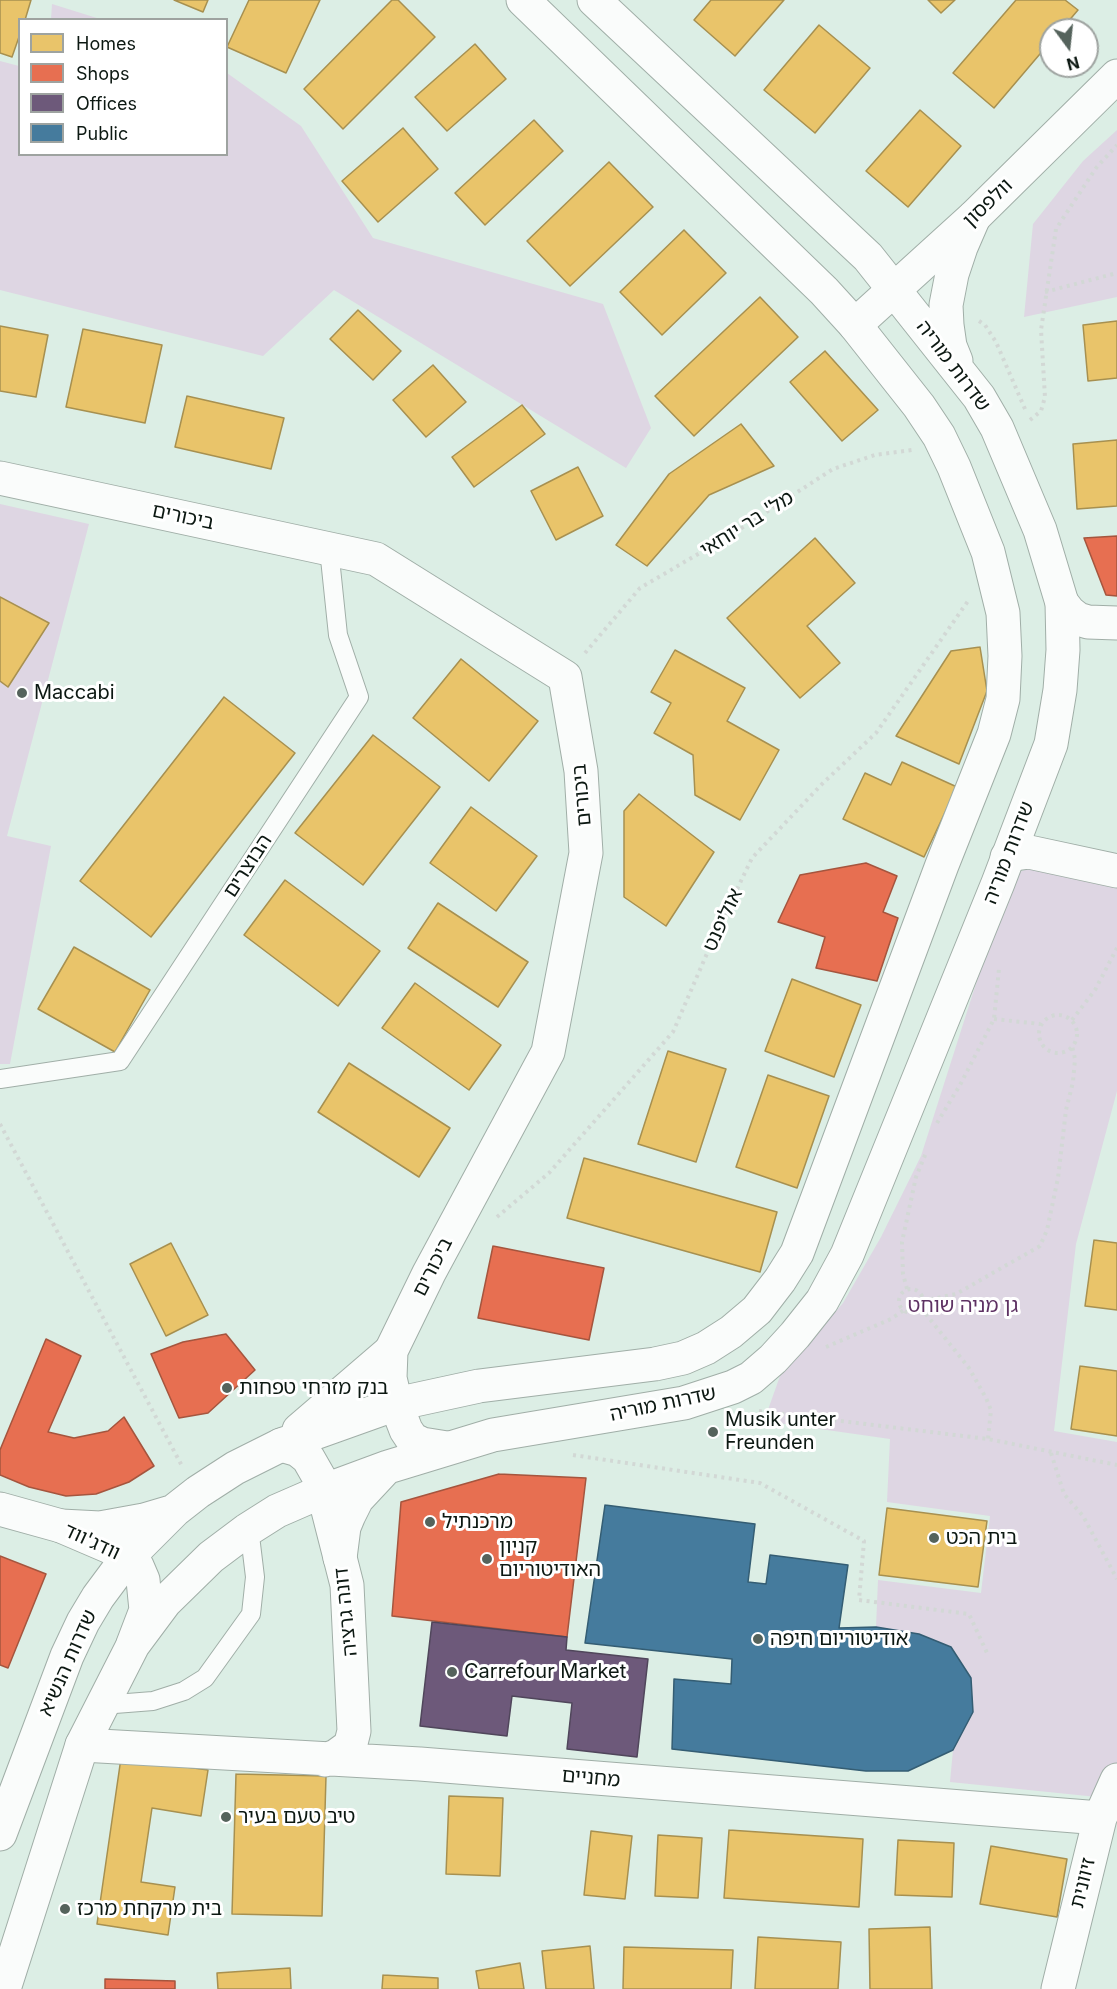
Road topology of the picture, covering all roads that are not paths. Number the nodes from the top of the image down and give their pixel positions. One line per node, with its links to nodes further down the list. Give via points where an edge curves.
1 (524, 0): 6 (main road, שדרות מוריה)
2 (594, 0): 5 (main road, שדרות מוריה, via 868,258)
3 (1117, 76): 4 (main road, וולפסון)
4 (974, 217): 5 (main road, וולפסון); 7 (main road, via 952,274 946,305 950,346)
5 (894, 288): 6 (main road, וולפסון); 7 (main road, שדרות מוריה)
6 (855, 325): 16 (main road, שדרות מוריה, via 939,436 988,552 1003,613 1003,699 994,734 797,1253 757,1310 731,1332 683,1358 488,1384)
7 (962, 374): 10 (main road, שדרות מוריה, via 991,417 1010,456 1040,530)
8 (0, 478): 9 (main road, ביכורים)
9 (329, 549): 14 (lane, הבוצרים, via 338,635 359,697 120,1061); 15 (main road, ביכורים, via 376,559 565,677 581,771 586,853 548,1052)
10 (1062, 603): 11 (main road, via 1078,619); 12 (main road, שדרות מוריה, via 1060,690 1051,744)
11 (1117, 623)
12 (1007, 857): 13 (main road, via 1029,852); 18 (main road, שדרות מוריה, via 847,1255 822,1301 773,1359 733,1387 684,1403 493,1435)
13 (1117, 871)
14 (0, 1079)
15 (391, 1351): 16 (main road, ביכורים, via 390,1378); 17 (main road)
16 (396, 1404): 17 (main road, שדרות הנשיא); 18 (main road, ביכורים, via 412,1439)
17 (281, 1445): 20 (main road, דונה גרציה, via 308,1458); 22 (main road, שדרות הנשיא, via 235,1468)
18 (447, 1448): 19 (main road, שדרות מוריה)
19 (388, 1467): 20 (main road, שדרות מוריה); 26 (main road, via 357,1499 344,1527)
20 (323, 1491): 24 (main road, via 277,1511); 26 (main road, דונה גרציה)
21 (0, 1509): 23 (main road, וודג'ווד)
22 (176, 1510): 23 (main road, via 100,1528); 25 (main road, שדרות הנשיא)
23 (61, 1526): 25 (main road, וודג'ווד)
24 (247, 1530): 27 (main road, via 182,1584); 28 (lane, via 255,1577 251,1614 205,1678 184,1691 153,1701)
25 (127, 1558): 27 (main road, וודג'ווד, via 137,1566 145,1594 146,1610); 35 (main road, שדרות הנשיא, via 98,1597 67,1656)
26 (340, 1558): 29 (main road, דונה גרציה, via 347,1585)
27 (133, 1645): 28 (main road)
28 (102, 1705): 30 (main road)
29 (354, 1717): 31 (main road, דונה גרציה, via 351,1743); 32 (main road, via 379,1749)
30 (82, 1745): 31 (main road, מחניים); 36 (main road)
31 (325, 1760): 32 (main road, מחניים)
32 (420, 1764): 34 (main road, מחניים)
33 (1117, 1780): 34 (main road, זיוונית)
34 (1100, 1818): 37 (main road, זיוונית)
35 (0, 1834)
36 (4, 1989)
37 (1058, 1989)

